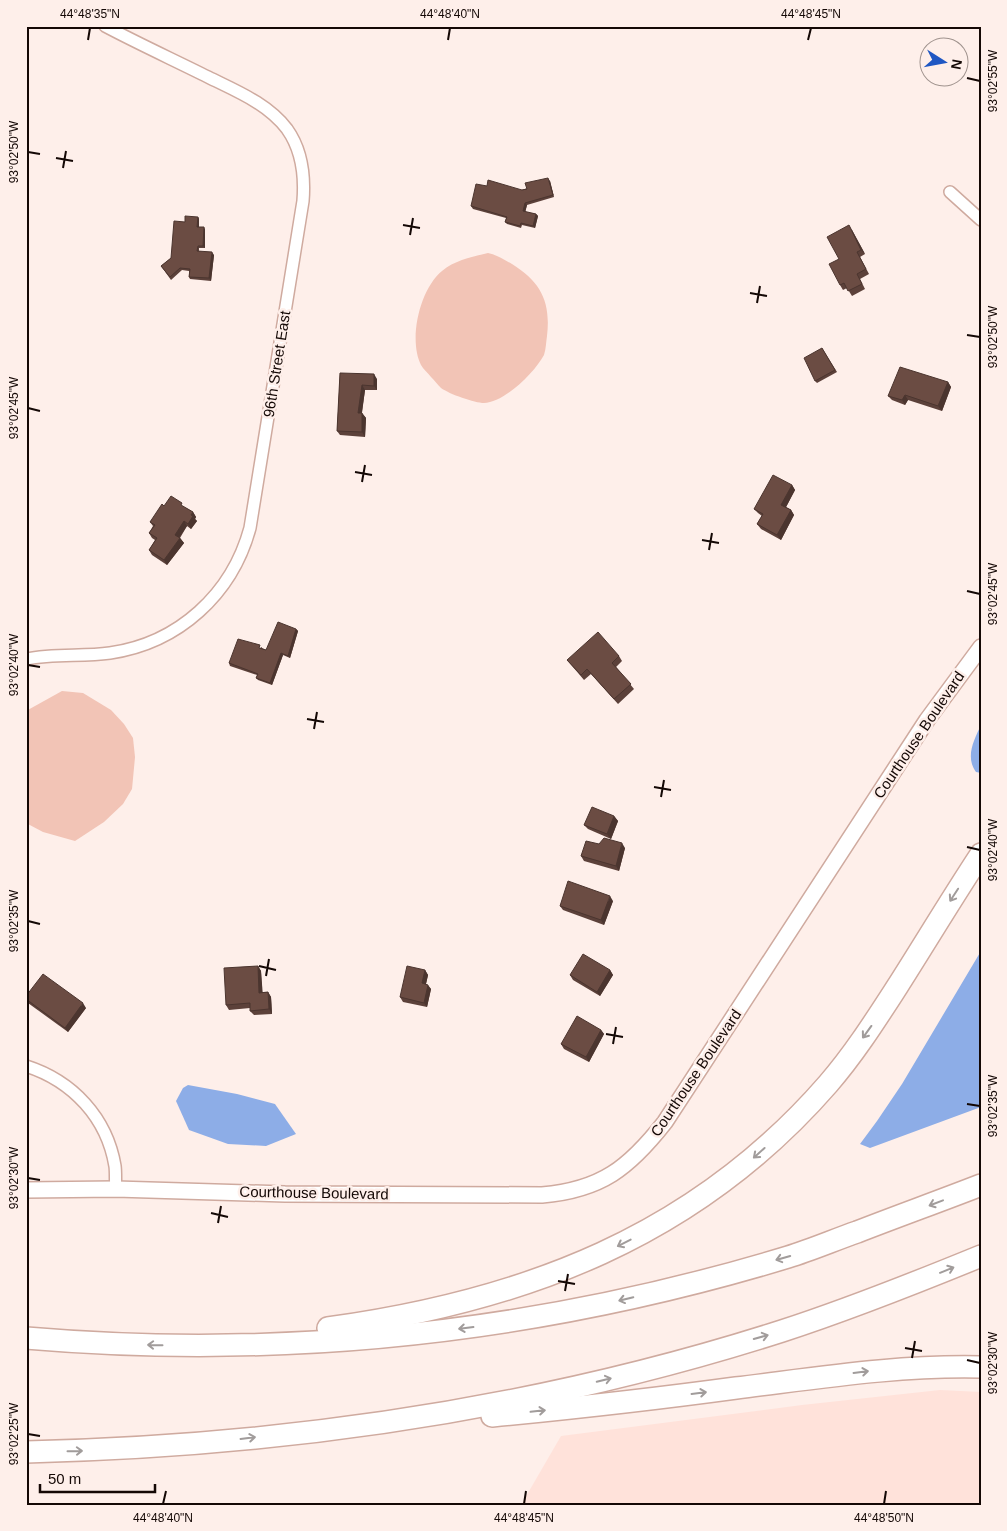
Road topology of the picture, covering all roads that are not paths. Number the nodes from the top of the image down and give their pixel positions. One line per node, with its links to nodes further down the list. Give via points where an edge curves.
1 (105, 26): 5 (street, 96th Street East, via 251,98 276,117 295,142 305,186 252,521 242,553 224,586 179,628 140,647 108,653 52,654)
2 (950, 192): 3 (street)
3 (981, 220)
4 (981, 647): 9 (street, Courthouse Boulevard, via 927,720 665,1122 645,1148 608,1177 584,1188 542,1195 285,1194)
5 (26, 659)
6 (981, 854): 13 (highway, one-way to 13, via 868,1031 828,1084 745,1165 656,1227 561,1272 480,1298 354,1325)
7 (26, 1066): 9 (street, via 74,1092 99,1119 115,1166)
8 (981, 1185): 13 (highway, one-way to 13, via 791,1256 726,1275 568,1312 450,1330 358,1339)
9 (116, 1189): 10 (street, Courthouse Boulevard)
10 (26, 1190)
11 (981, 1256): 15 (highway, one-way to 11, via 502,1402 684,1360 846,1310)
12 (26, 1338): 13 (highway, one-way to 12, via 113,1344)
13 (204, 1345)
14 (981, 1367): 15 (highway, one-way to 14, via 439,1422 871,1371 937,1366)
15 (315, 1430): 16 (highway, one-way to 15, via 200,1444)
16 (26, 1452)

